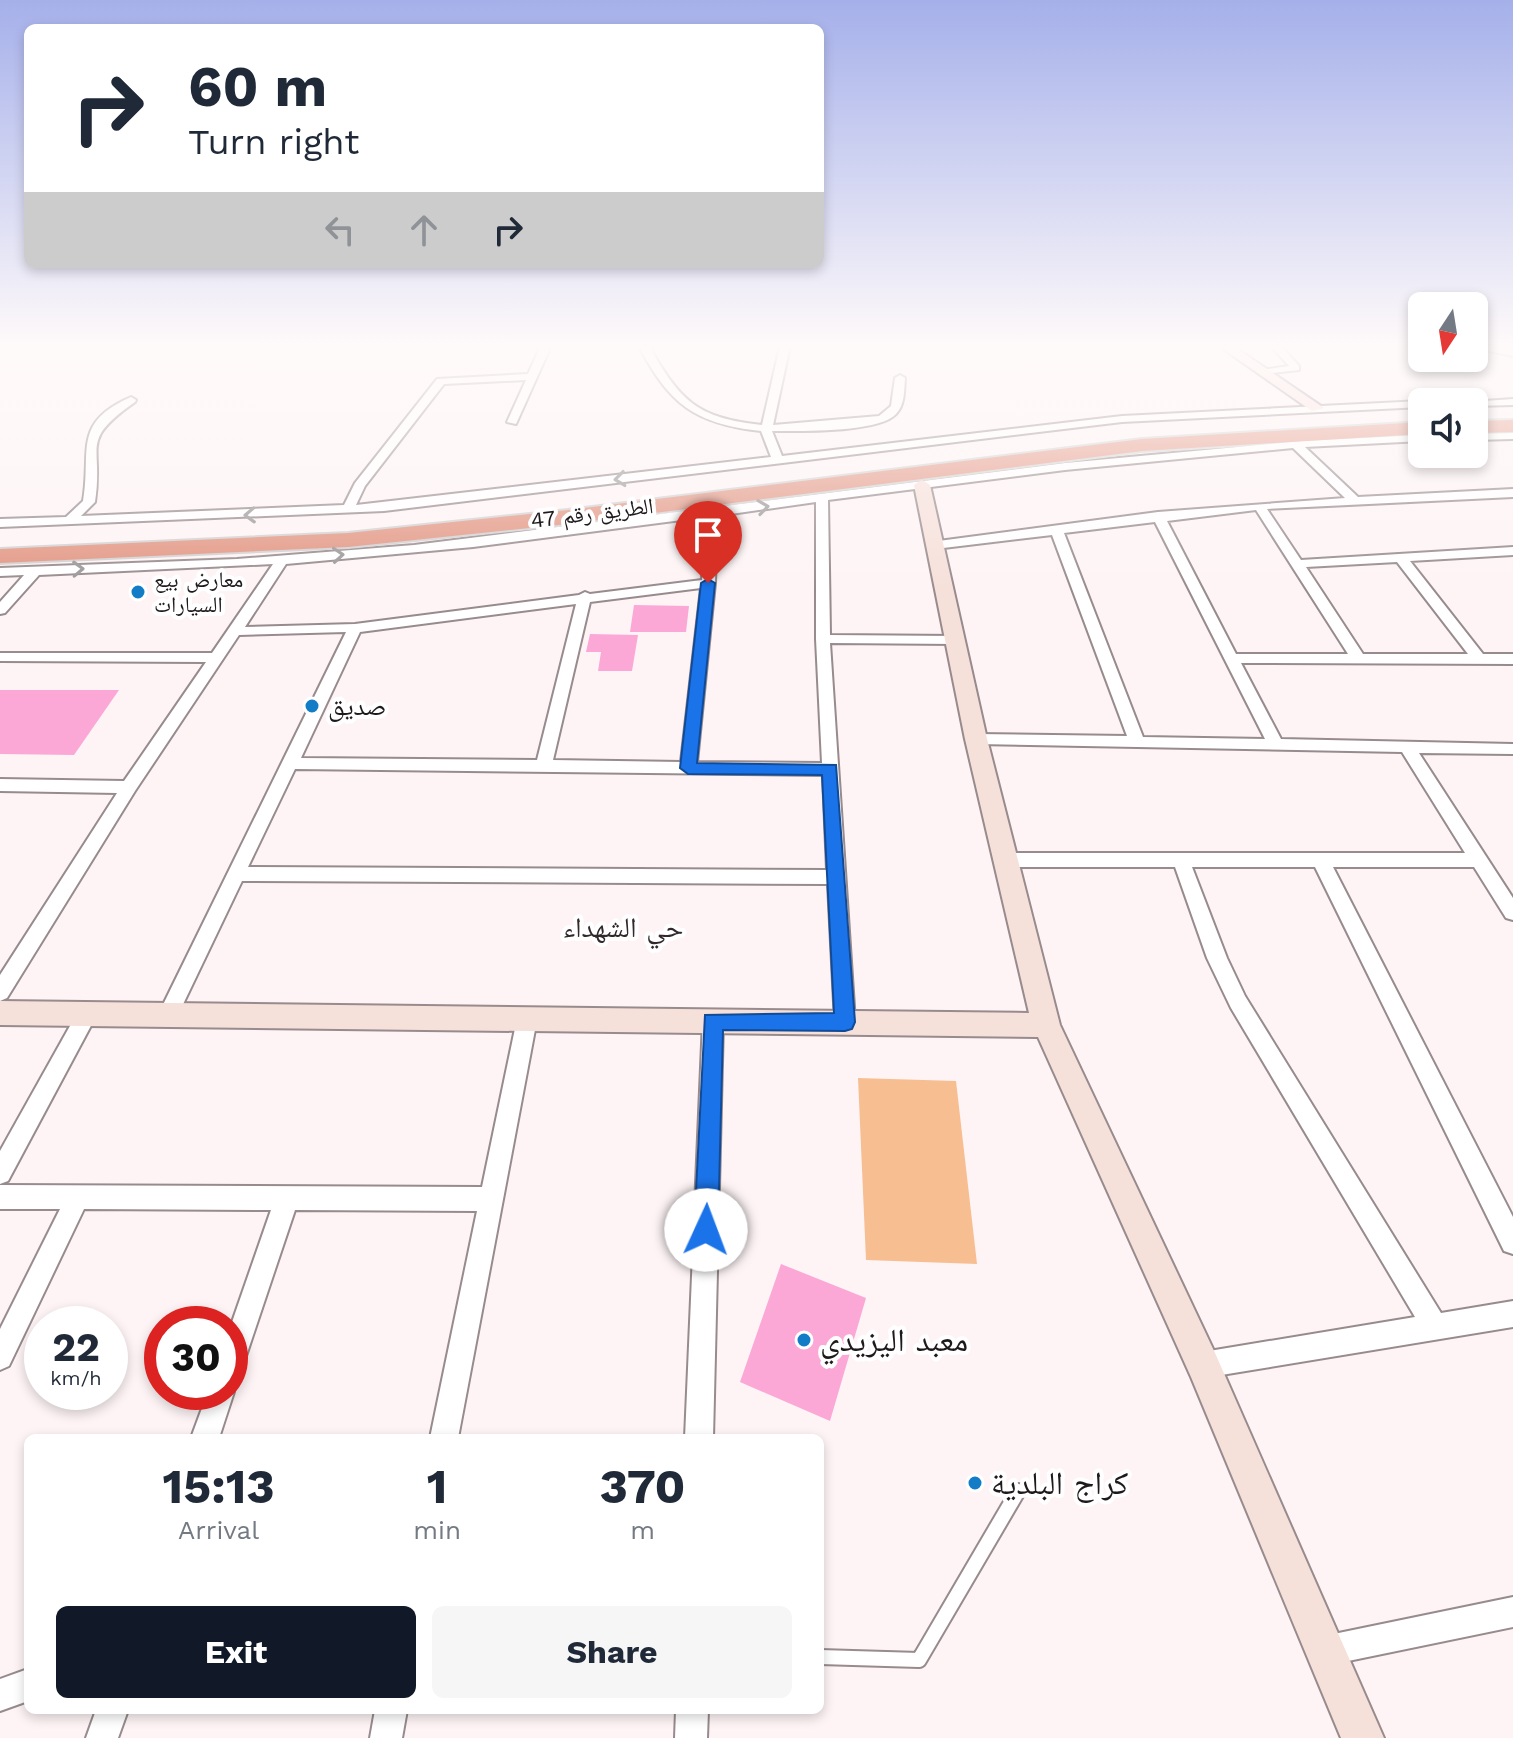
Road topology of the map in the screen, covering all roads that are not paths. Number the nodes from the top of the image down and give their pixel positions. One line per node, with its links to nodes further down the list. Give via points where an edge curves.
1 (99, 427): 24 (street, via 88,447 89,502)
2 (405, 427): 26 (street, via 359,485)
3 (751, 427): 9 (street)
4 (767, 427): 9 (street)
5 (808, 427): 9 (street)
6 (1056, 427): 15 (street)
7 (1182, 427): 16 (highway, الطريق رقم 47)
8 (1294, 427): 14 (highway, الطريق رقم 47)
9 (766, 431): 15 (street)
10 (1513, 436): 11 (street)
11 (1488, 437)
12 (1408, 439): 13 (street)
13 (1296, 445): 14 (street); 20 (street)
14 (1209, 446): 17 (street); 26 (highway, الطريق رقم 47)
15 (778, 461): 16 (street)
16 (723, 474): 26 (highway, الطريق رقم 47, one-way to 26)
17 (922, 485): 19 (street); 29 (street)
18 (1513, 493): 20 (street)
19 (822, 499): 22 (street, one-way to 19); 43 (street)
20 (1353, 499): 21 (street)
21 (1259, 506): 23 (street); 35 (street)
22 (711, 514): 34 (street, one-way to 22); 38 (street)
23 (1158, 516): 27 (street); 47 (street)
24 (67, 522): 25 (street); 26 (street, one-way to 24)
25 (0, 523)
26 (349, 524): 28 (highway, الطريق رقم 47); 33 (highway, الطريق رقم 47)
27 (1056, 530): 29 (street); 52 (street)
28 (0, 536)
29 (935, 545): 44 (street)
30 (1513, 551): 32 (street)
31 (0, 556): 33 (highway, الطريق رقم 47)
32 (1400, 557): 35 (street); 49 (street)
33 (164, 558): 34 (street); 36 (street, one-way to 33)
34 (283, 559): 42 (street)
35 (1299, 564): 48 (street)
36 (35, 571): 37 (street); 40 (street)
37 (0, 572)
38 (708, 583): 39 (street); 58 (street)
39 (585, 596): 41 (street); 57 (street)
40 (0, 610)
41 (355, 628): 42 (street); 56 (street)
42 (234, 631): 46 (street)
43 (823, 639): 44 (street); 59 (street)
44 (957, 640): 51 (street)
45 (0, 657): 46 (street)
46 (216, 658): 61 (street)
47 (1232, 658): 48 (street); 53 (street)
48 (1359, 659): 49 (street)
49 (1479, 659): 50 (street)
50 (1513, 659)
51 (976, 739): 52 (street); 62 (street)
52 (1138, 744): 53 (street)
53 (1276, 745): 54 (street)
54 (1408, 749): 55 (street); 64 (street)
55 (1513, 749)
56 (288, 763): 57 (street); 66 (street)
57 (544, 766): 58 (street)
58 (688, 768): 59 (street)
59 (830, 769): 67 (street)
60 (0, 785): 61 (street)
61 (129, 787): 69 (street)
62 (1005, 860): 63 (street); 76 (street)
63 (1181, 860): 65 (street); 85 (street, via 1238,1002)
64 (1478, 860): 65 (street); 68 (street)
65 (1321, 861): 82 (street)
66 (235, 874): 67 (street); 72 (street)
67 (836, 877): 75 (street)
68 (1513, 913)
69 (0, 992)
70 (0, 1013): 71 (street)
71 (87, 1014): 72 (street); 77 (street)
72 (168, 1015): 73 (street)
73 (527, 1019): 74 (street); 81 (street)
74 (713, 1021): 75 (street); 91 (street)
75 (845, 1022): 76 (street)
76 (1046, 1025): 87 (street)
77 (0, 1173)
78 (0, 1197): 79 (street)
79 (78, 1197): 80 (street); 86 (street)
80 (287, 1198): 81 (street); 83 (street)
81 (490, 1199): 90 (street)
82 (1513, 1242)
83 (248, 1312)
84 (1513, 1314): 85 (street)
85 (1434, 1326): 87 (street)
86 (0, 1357)
87 (1203, 1365): 94 (street)
88 (215, 1410): 89 (street)
89 (206, 1434)
90 (445, 1434)
91 (699, 1434)
92 (1018, 1491): 95 (lane, via 919,1660)
93 (1513, 1612): 94 (street)
94 (1324, 1651): 104 (street)
95 (824, 1657)
96 (24, 1686): 97 (street)
97 (0, 1695)
98 (111, 1714): 101 (street)
99 (390, 1714): 102 (street)
100 (692, 1714): 103 (street)
101 (102, 1738)
102 (386, 1738)
103 (691, 1738)
104 (1363, 1738)

